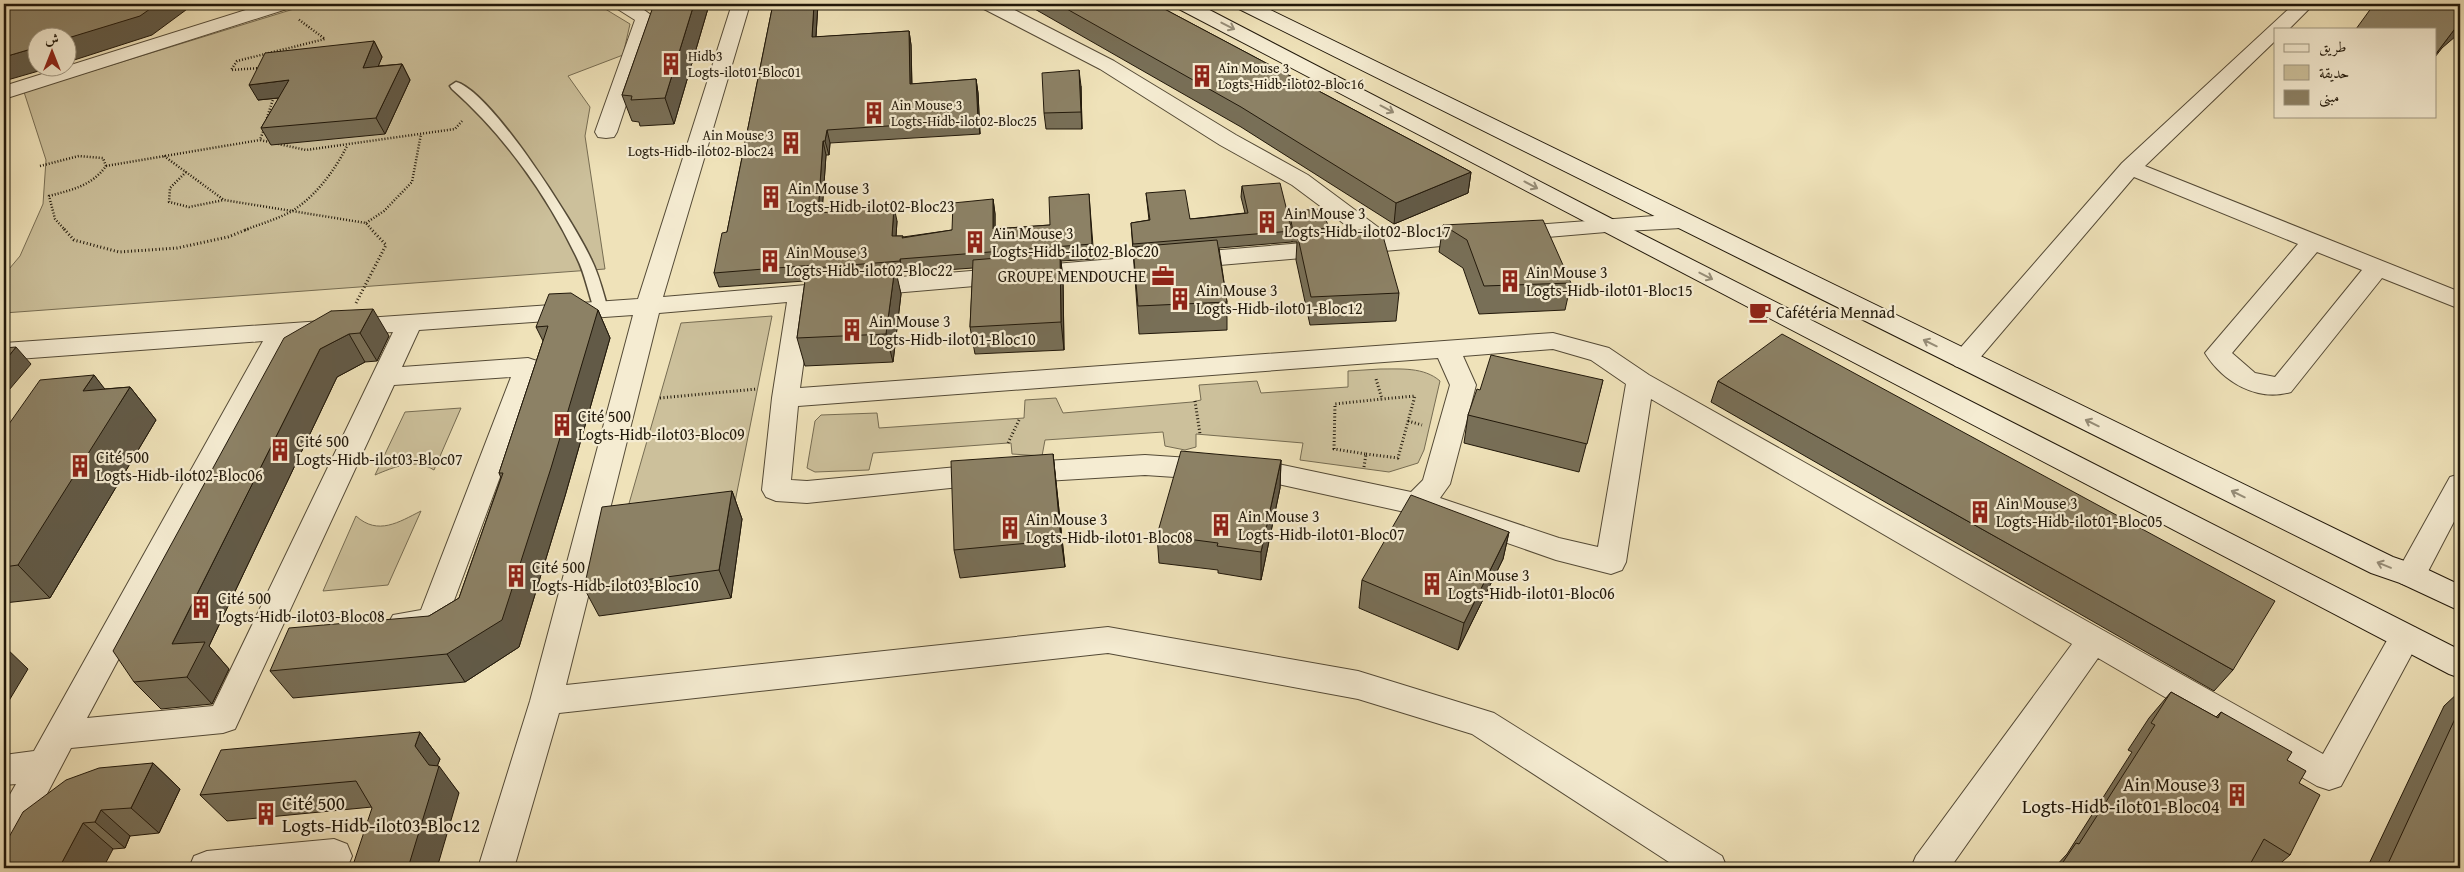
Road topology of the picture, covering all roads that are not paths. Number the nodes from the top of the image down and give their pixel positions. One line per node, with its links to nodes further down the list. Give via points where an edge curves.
1 (282, 4): 8 (street)
2 (623, 4): 13 (street, via 645,18)
3 (741, 4): 22 (street)
4 (989, 4): 18 (street, via 1108,65 1228,140 1300,180)
5 (1184, 4): 16 (street, one-way to 16)
6 (1244, 4): 15 (street)
7 (2305, 4): 9 (street)
8 (252, 8): 12 (street)
9 (2279, 28)
10 (2274, 33): 14 (street)
11 (456, 86): 23 (lane, via 477,103 536,177 584,259)
12 (4, 92)
13 (606, 132)
14 (2130, 168): 17 (street); 28 (street)
15 (1681, 221): 16 (street); 28 (street, one-way to 15)
16 (1606, 225): 18 (street); 39 (street, one-way to 39)
17 (2313, 241): 19 (street); 19 (street, via 2218,353 2235,372 2259,386 2282,386)
18 (1384, 243): 20 (street)
19 (2378, 267): 21 (street)
20 (800, 293): 22 (street); 31 (street)
21 (2460, 301)
22 (648, 306): 23 (street); 42 (street)
23 (601, 309): 24 (street)
24 (410, 323): 25 (street); 29 (street)
25 (281, 332): 27 (street); 43 (street)
26 (1446, 349): 30 (street, via 1554,341 1600,354); 31 (street); 33 (street, via 1463,385 1436,484)
27 (4, 351)
28 (1964, 360): 34 (street, one-way to 28, via 2382,565)
29 (385, 377): 36 (street, via 528,367 432,621); 38 (street)
30 (1640, 381): 33 (street, via 1612,562 1556,550 1445,510); 40 (street)
31 (785, 398): 33 (street, via 776,490 807,492 979,475 1145,465 1278,474)
32 (2460, 484): 34 (street)
33 (1417, 504)
34 (2411, 575): 35 (street)
35 (2460, 599)
36 (382, 626)
37 (293, 633): 38 (street)
38 (263, 636): 43 (street, via 223,719)
39 (2405, 637): 40 (street, via 2329,775); 41 (street)
40 (2093, 640): 51 (street)
41 (2460, 665)
42 (546, 701): 49 (street); 50 (street, via 1108,640 1358,685 1482,723)
43 (60, 735): 44 (street)
44 (44, 765): 45 (street); 46 (street)
45 (4, 770)
46 (4, 839)
47 (207, 868): 48 (street, via 334,856)
48 (330, 868)
49 (496, 868)
50 (1709, 868)
51 (1929, 868)

